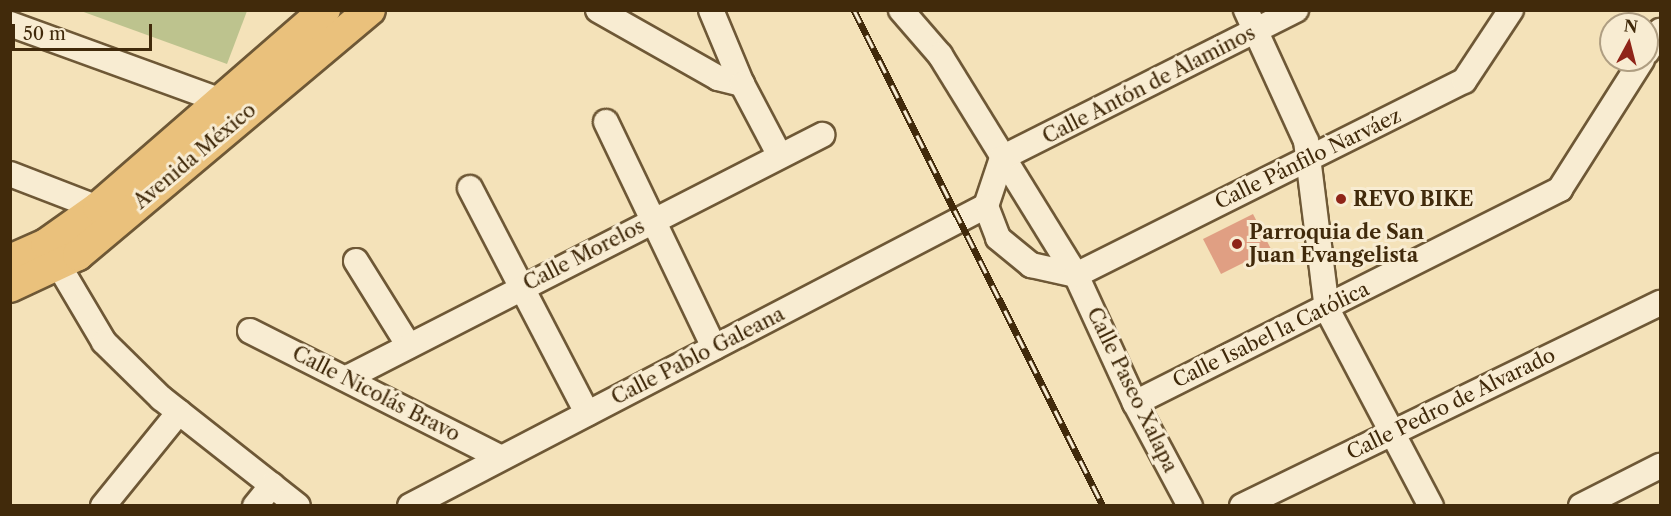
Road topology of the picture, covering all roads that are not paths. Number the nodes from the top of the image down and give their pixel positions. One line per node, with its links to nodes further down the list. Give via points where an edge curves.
1 (325, 10): 12 (main road, Avenida México)
2 (370, 10): 21 (main road, Avenida México)
3 (598, 10): 11 (street, via 718,78)
4 (711, 10): 11 (street)
5 (901, 10): 17 (street, Calle Paseo Xalapa, via 939,55)
6 (1296, 10): 8 (street, Calle Antón de Alaminos)
7 (1511, 10): 16 (street, Calle Pánfilo Narváez, via 1464,81)
8 (1251, 21): 16 (street); 17 (street, Calle Antón de Alaminos)
9 (10, 24): 12 (street)
10 (1634, 72): 30 (street, Calle Isabel la Católica, via 1560,189)
11 (742, 84): 15 (street)
12 (219, 100): 21 (main road, Avenida México)
13 (606, 122): 22 (street)
14 (822, 135): 15 (street, Calle Morelos)
15 (780, 156): 22 (street, Calle Morelos)
16 (1310, 157): 26 (street, Calle Pánfilo Narváez); 30 (street)
17 (1002, 158): 20 (street); 26 (street, Calle Paseo Xalapa)
18 (10, 174): 21 (street)
19 (470, 188): 28 (street)
20 (986, 206): 26 (street, via 998,238 1015,257 1044,269); 33 (street, Calle Pablo Galeana)
21 (109, 212): 23 (main road, Avenida México)
22 (651, 220): 28 (street, Calle Morelos); 33 (street)
23 (53, 255): 24 (main road, Avenida México); 27 (main road, Avenida México); 36 (street, via 104,342)
24 (10, 260)
25 (356, 261): 32 (street)
26 (1076, 274): 35 (street, Calle Paseo Xalapa)
27 (10, 287)
28 (523, 287): 32 (street, Calle Morelos); 37 (street)
29 (1660, 303): 38 (street, Calle Pedro de Alvarado)
30 (1327, 309): 35 (street, Calle Isabel la Católica); 38 (street)
31 (250, 331): 34 (street, Calle Nicolás Bravo)
32 (409, 346): 34 (street, Calle Morelos)
33 (714, 347): 37 (street, Calle Pablo Galeana)
34 (347, 378): 39 (street, Calle Nicolás Bravo)
35 (1135, 403): 46 (street, Calle Paseo Xalapa)
36 (179, 412): 41 (street); 42 (street)
37 (587, 413): 39 (street, Calle Pablo Galeana)
38 (1393, 433): 47 (street, Calle Pedro de Alvarado); 48 (street)
39 (501, 458): 45 (street, Calle Pablo Galeana)
40 (1660, 466): 49 (street)
41 (272, 485): 43 (street); 44 (street)
42 (103, 506)
43 (255, 506)
44 (298, 506)
45 (410, 506)
46 (1190, 506)
47 (1242, 506)
48 (1431, 506)
49 (1581, 506)

